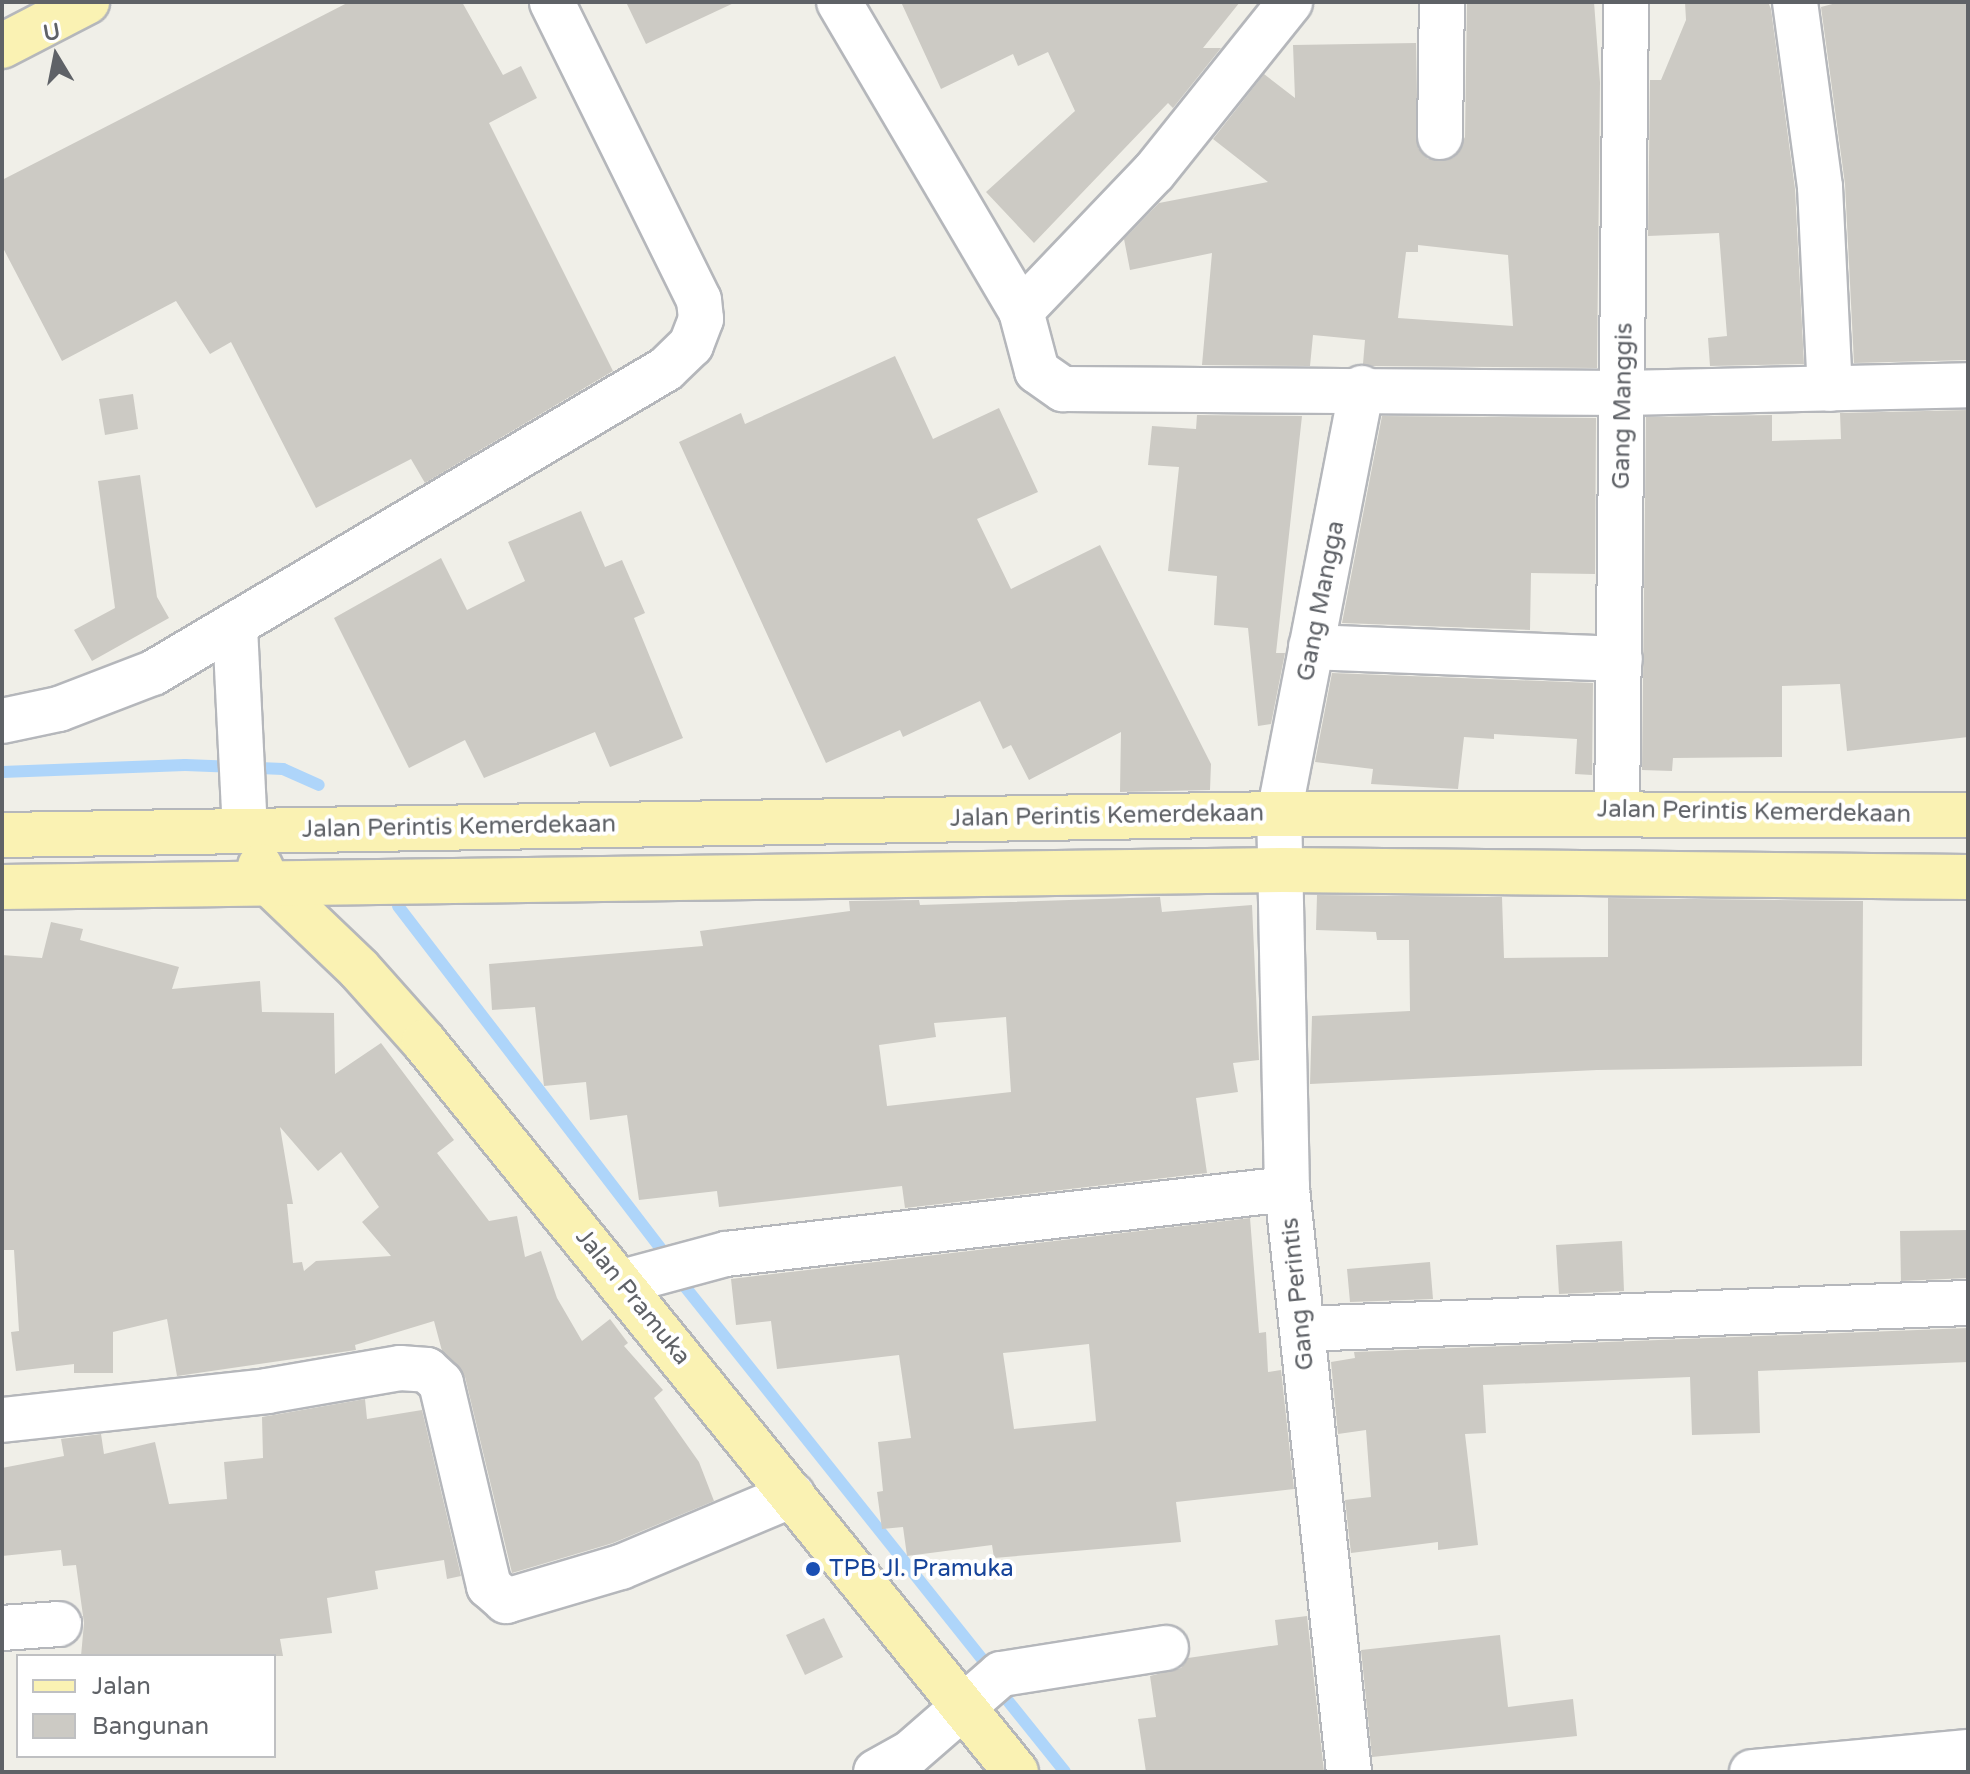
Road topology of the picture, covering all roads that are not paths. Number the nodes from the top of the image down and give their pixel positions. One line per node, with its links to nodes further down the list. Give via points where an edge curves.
1 (86, 2): 8 (main road)
2 (552, 2): 15 (street, via 699,300 701,319 691,345 666,369)
3 (839, 2): 10 (street)
4 (1290, 2): 10 (street, via 1154,172)
5 (1442, 2): 9 (street)
6 (1626, 2): 14 (street, Gang Manggis)
7 (1795, 2): 13 (street, via 1820,187)
8 (2, 46)
9 (1440, 137)
10 (1021, 311): 12 (street, via 1037,371 1063,389)
11 (1968, 385): 13 (street)
12 (1362, 388): 14 (street); 16 (street, Gang Mangga)
13 (1830, 389): 14 (street)
14 (1624, 393): 17 (street, Gang Manggis)
15 (235, 627): 18 (street, via 105,694); 22 (street)
16 (1311, 647): 17 (street); 20 (street, Gang Mangga)
17 (1620, 659): 19 (street, Gang Manggis)
18 (2, 721)
19 (1617, 811): 20 (main road, Jalan Perintis Kemerdekaan); 21 (main road, Jalan Perintis Kemerdekaan)
20 (1279, 814): 22 (main road, Jalan Perintis Kemerdekaan); 24 (street, Gang Perintis)
21 (1968, 815)
22 (245, 830): 23 (main road, Jalan Perintis Kemerdekaan); 26 (main road, Jalan Pramuka)
23 (2, 835)
24 (1282, 870): 25 (main road); 26 (main road); 28 (street, Gang Perintis)
25 (1968, 877)
26 (267, 881): 27 (main road); 29 (main road, Jalan Pramuka, via 374,985)
27 (2, 887)
28 (1287, 1189): 29 (street, via 726,1254); 31 (street, Gang Perintis)
29 (622, 1282): 33 (main road, Jalan Pramuka)
30 (1968, 1303): 31 (street)
31 (1302, 1329): 41 (street, Gang Perintis)
32 (2, 1420): 33 (street, via 400,1368 436,1376 457,1438 489,1586 506,1601 621,1567)
33 (792, 1495): 37 (main road, Jalan Pramuka)
34 (59, 1624): 35 (street)
35 (2, 1628)
36 (1166, 1648): 37 (street, via 1001,1674)
37 (962, 1707): 39 (street, via 909,1754); 40 (main road, Jalan Pramuka)
38 (1968, 1752): 42 (street)
39 (876, 1772)
40 (1016, 1772)
41 (1349, 1772)
42 (1752, 1772)

